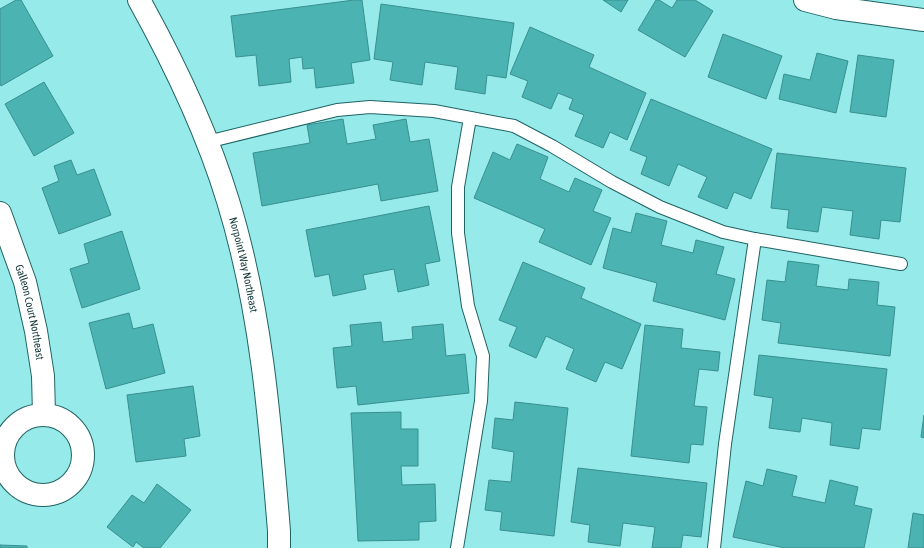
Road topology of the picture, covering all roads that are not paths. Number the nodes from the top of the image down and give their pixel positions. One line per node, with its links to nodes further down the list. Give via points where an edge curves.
1 (139, 0): 5 (street, Norpoint Way Northeast, via 178,76)
2 (805, 0): 3 (street, via 836,8)
3 (924, 20)
4 (470, 118): 5 (lane, via 403,108 337,110); 7 (lane, via 514,126 660,207 723,232); 11 (lane, via 458,187 458,233 468,306 483,356 481,401)
5 (207, 142): 10 (street, Norpoint Way Northeast, via 230,209 246,269 261,351 271,429)
6 (0, 213): 9 (street, Galleon Court Northeast, via 25,282 36,331 43,376)
7 (755, 239): 8 (lane); 12 (lane, via 725,444)
8 (901, 264)
9 (44, 414)
10 (279, 548)
11 (457, 548)
12 (714, 548)

